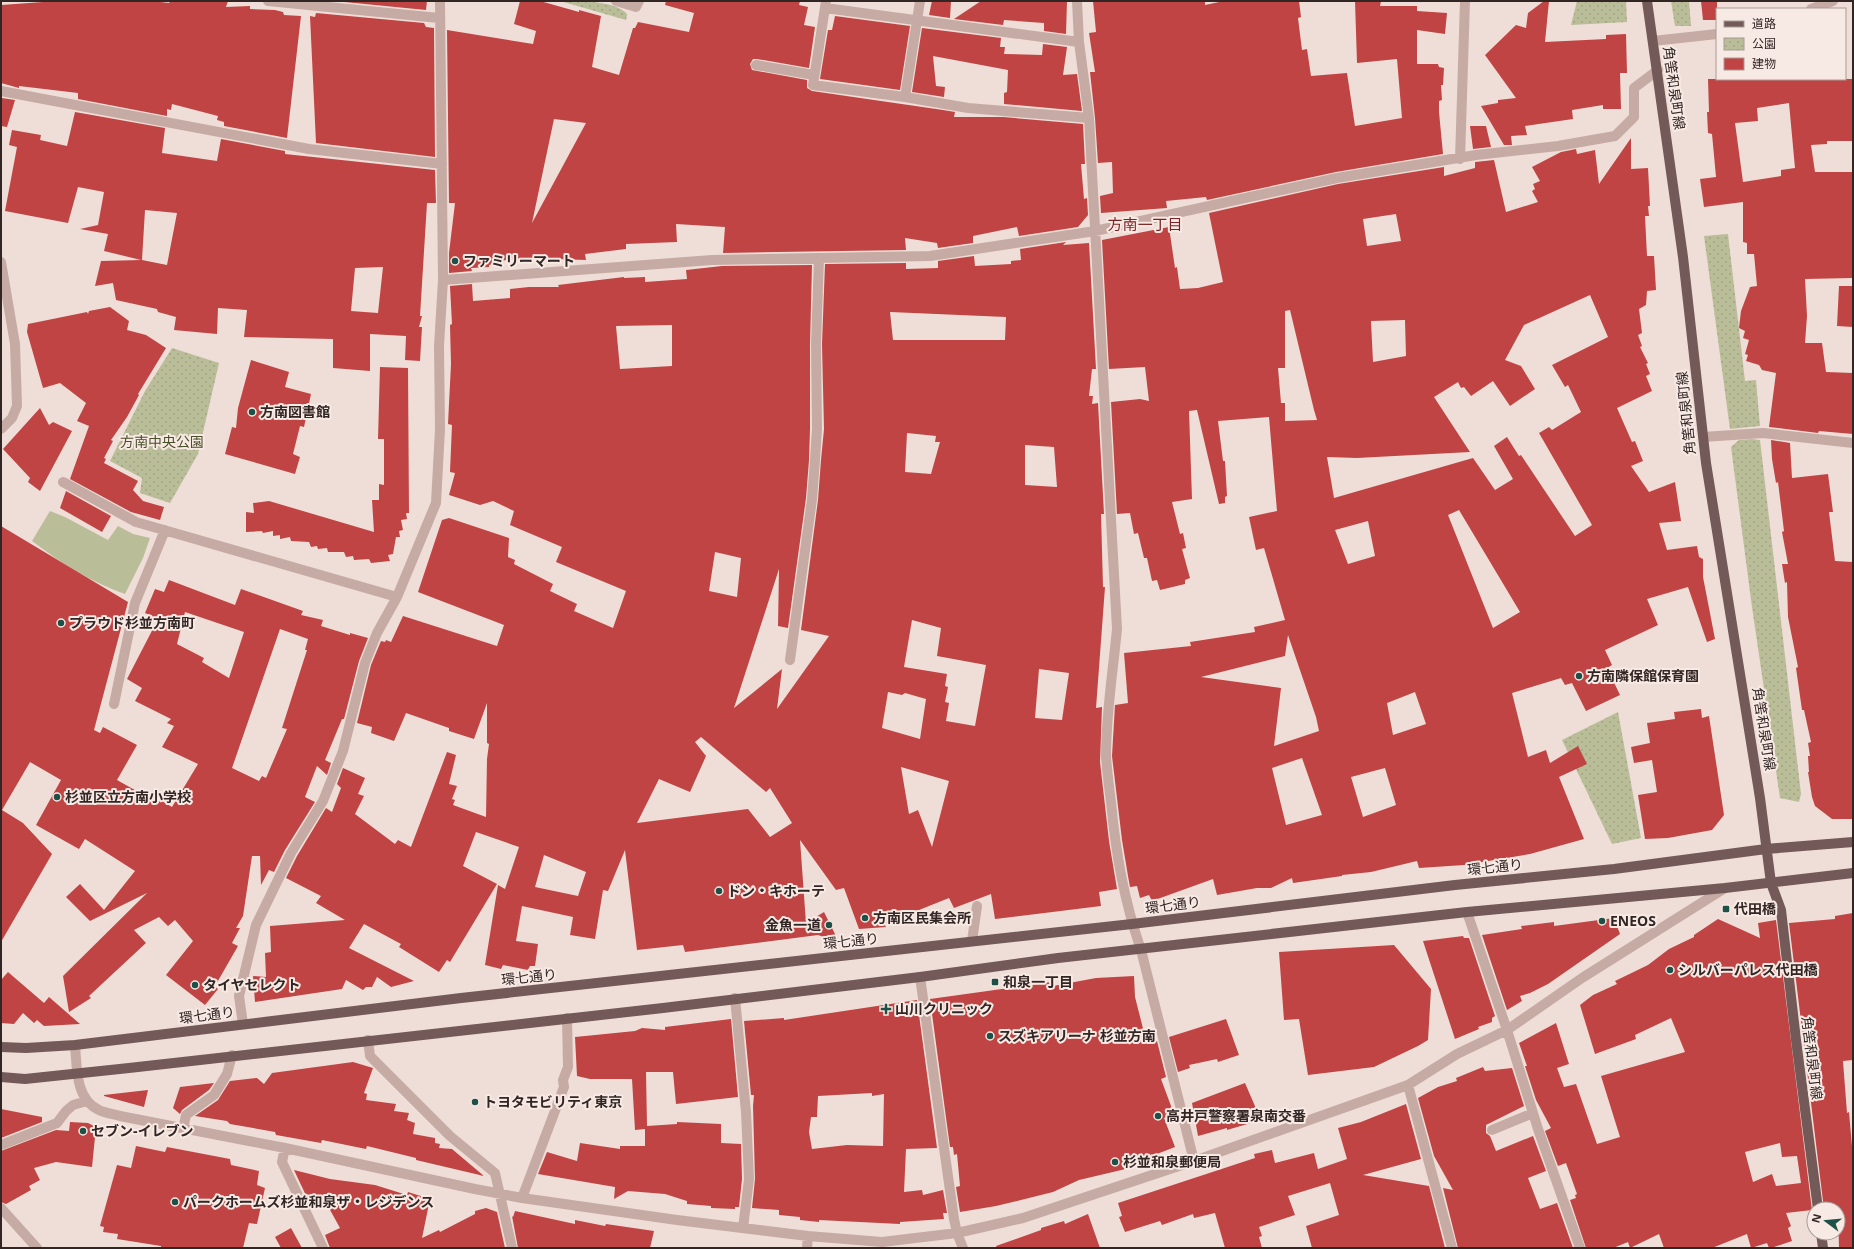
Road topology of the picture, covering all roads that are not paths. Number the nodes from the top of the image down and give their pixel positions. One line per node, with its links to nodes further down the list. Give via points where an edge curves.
1 (268, 1): 12 (street)
2 (440, 1): 12 (street)
3 (616, 1): 4 (street, via 636,7)
4 (638, 1)
5 (920, 1): 13 (street)
6 (1077, 1): 16 (street)
7 (1465, 1): 23 (street)
8 (1647, 1): 15 (main road, 角筈和泉町線)
9 (1833, 1): 11 (street)
10 (825, 4): 13 (street); 19 (street)
11 (1814, 8)
12 (439, 18): 24 (street)
13 (917, 20): 16 (street); 21 (street)
14 (1716, 34): 15 (street)
15 (1653, 41): 18 (main road, 角筈和泉町線)
16 (1079, 42): 22 (street)
17 (756, 65): 19 (street)
18 (1658, 70): 23 (street, via 1634,88 1634,117 1615,136); 30 (main road, 角筈和泉町線, via 1683,257)
19 (814, 76): 21 (street, via 813,85)
20 (1, 90): 24 (street, via 309,148)
21 (905, 97): 22 (street, via 968,108)
22 (1089, 118): 25 (street)
23 (1460, 159): 25 (street, via 1337,178)
24 (442, 164): 28 (street)
25 (1095, 231): 26 (street, via 930,256); 44 (street, via 1117,629 1106,756 1120,874)
26 (819, 258): 28 (street, via 712,260); 35 (street, via 815,460)
27 (1, 262): 29 (street, via 15,344 17,406 12,418)
28 (443, 280): 34 (street, via 436,503)
29 (1, 429)
30 (1703, 437): 31 (street, via 1763,433); 38 (main road, 角筈和泉町線)
31 (1853, 443)
32 (63, 482): 33 (street, via 136,522)
33 (165, 530): 34 (street); 36 (street, via 135,604)
34 (397, 597): 50 (street, via 377,633 365,663 343,751 323,800 291,853 256,925 239,996)
35 (790, 660)
36 (114, 704)
37 (1853, 842): 38 (main road, 環七通り)
38 (1766, 849): 40 (main road, 角筈和泉町線); 44 (main road, 環七通り)
39 (1853, 873): 40 (main road)
40 (1771, 883): 41 (main road); 68 (main road, 角筈和泉町線, via 1781,910)
41 (1725, 888): 43 (main road); 51 (street, via 1582,978)
42 (978, 906): 45 (street)
43 (1467, 912): 46 (main road); 51 (street)
44 (1132, 924): 45 (main road, 環七通り); 46 (street)
45 (972, 941): 50 (main road, 環七通り)
46 (1141, 950): 47 (main road, via 1058,958); 65 (street)
47 (920, 977): 48 (main road); 71 (street)
48 (735, 998): 49 (main road); 70 (street, via 746,1112 749,1179)
49 (567, 1018): 52 (main road); 67 (street, via 568,1067 563,1080 564,1087)
50 (243, 1024): 53 (main road, 環七通り)
51 (1507, 1030): 58 (street, via 1458,1054); 60 (street)
52 (368, 1040): 55 (main road); 66 (street, via 370,1056 450,1136 496,1173)
53 (75, 1045): 54 (main road, 環七通り); 56 (street)
54 (1, 1047)
55 (232, 1055): 56 (main road); 61 (street, via 227,1074 214,1095 186,1115)
56 (77, 1073): 57 (main road, via 25,1079); 59 (street, via 82,1096)
57 (1, 1077)
58 (1408, 1085): 65 (street); 78 (street)
59 (87, 1101): 61 (street, via 97,1110); 63 (street, via 73,1105 57,1123)
60 (1533, 1113): 62 (street); 79 (street)
61 (183, 1129): 64 (street)
62 (1492, 1130)
63 (1, 1145)
64 (284, 1148): 66 (street); 74 (street, via 282,1162)
65 (1194, 1161): 71 (street, via 1023,1218)
66 (501, 1194): 67 (street); 75 (street)
67 (522, 1198): 70 (street)
68 (1817, 1201)
69 (1, 1208): 73 (street)
70 (743, 1228): 72 (street)
71 (957, 1233): 72 (street, via 882,1242); 77 (street)
72 (808, 1236): 76 (street)
73 (37, 1248)
74 (324, 1248)
75 (512, 1248)
76 (806, 1248)
77 (963, 1248)
78 (1452, 1248)
79 (1580, 1248)

